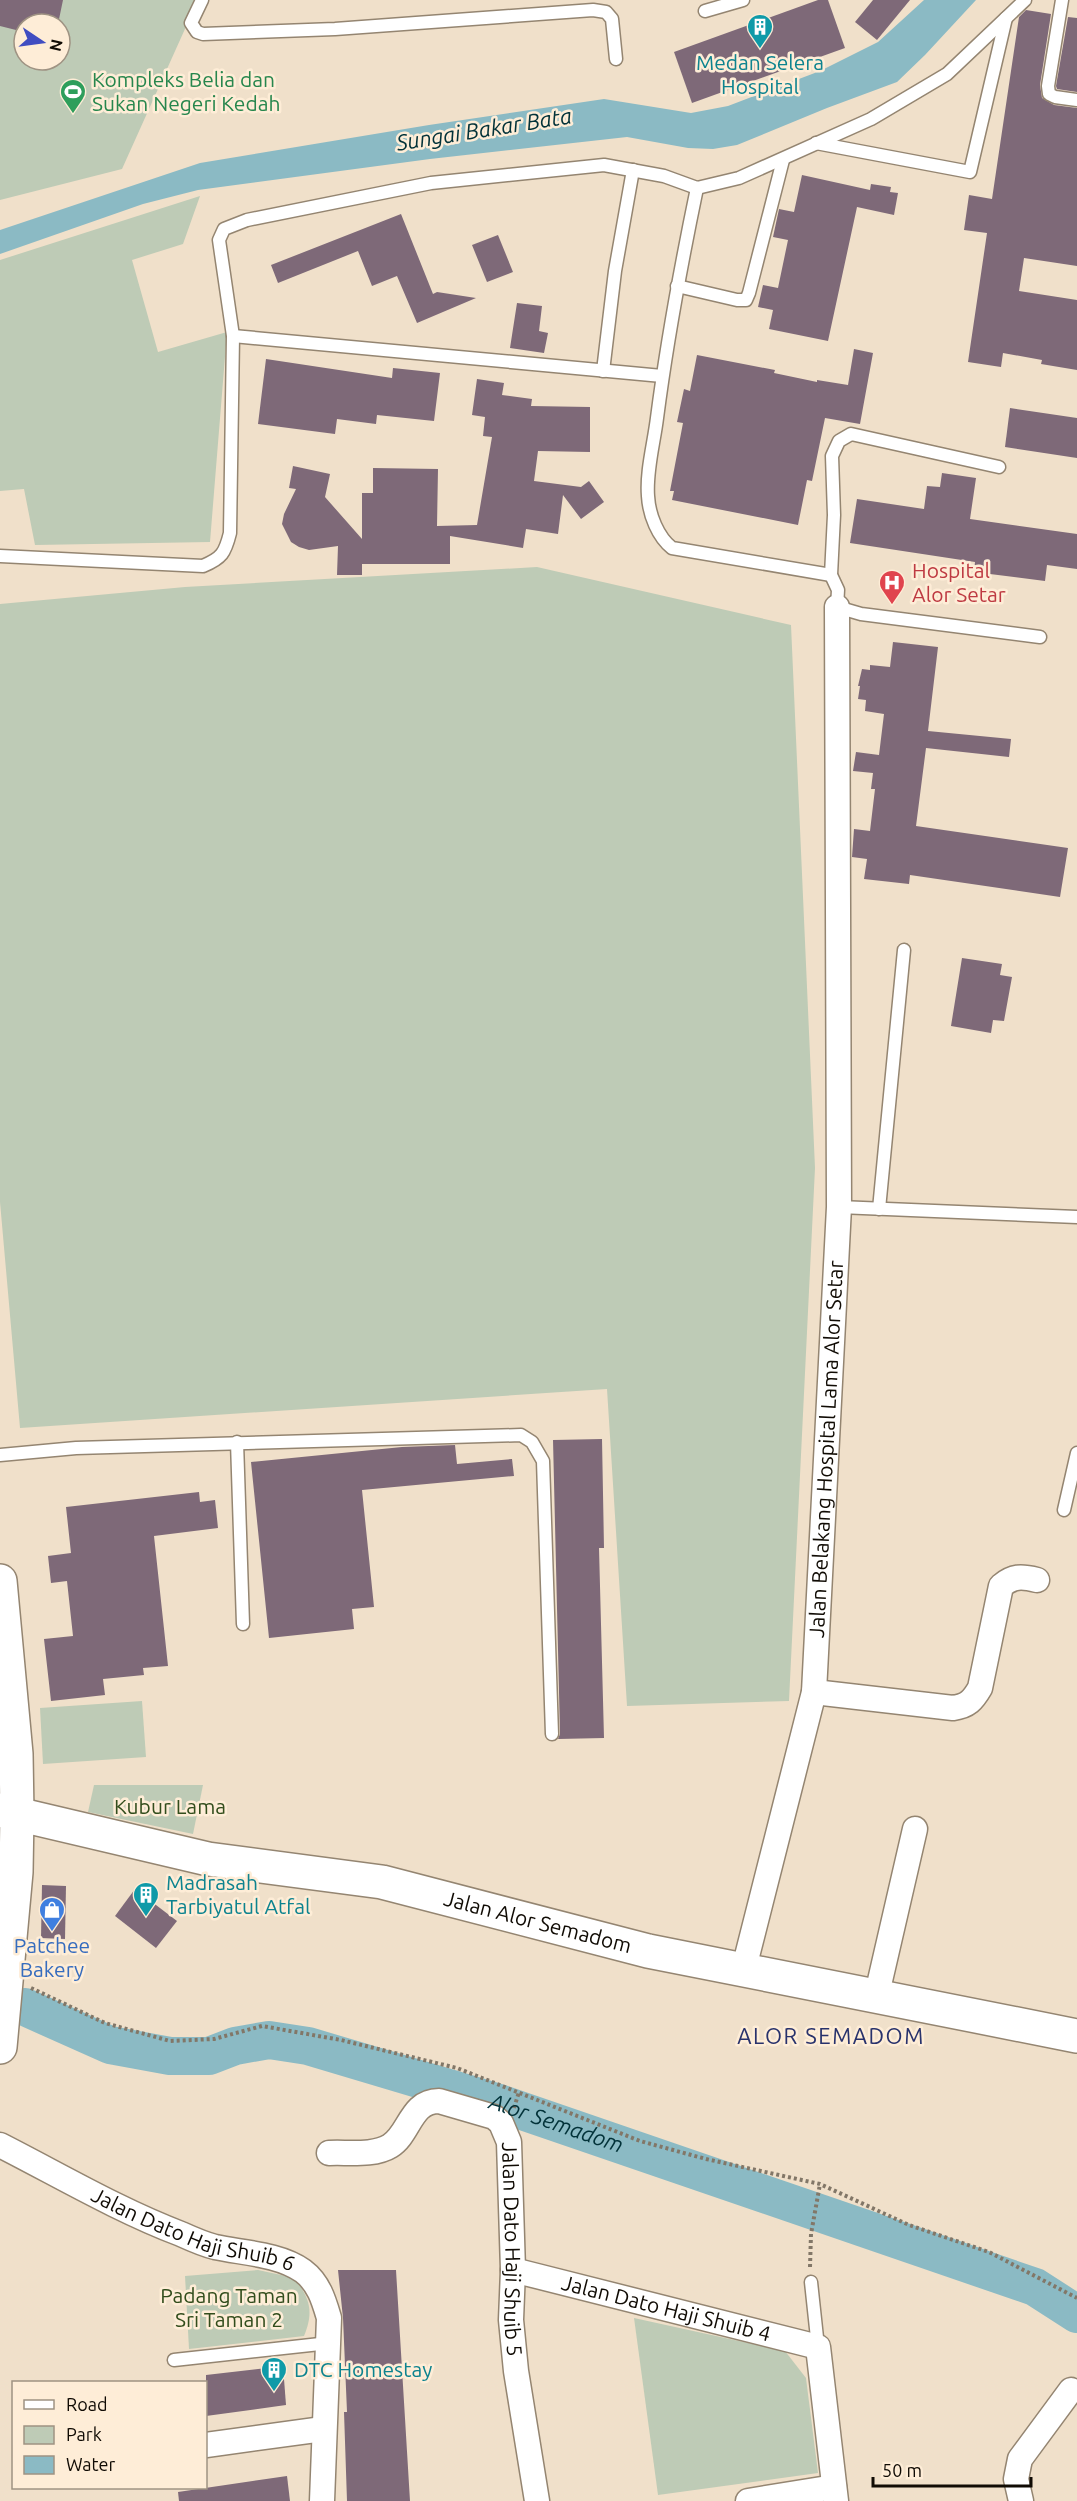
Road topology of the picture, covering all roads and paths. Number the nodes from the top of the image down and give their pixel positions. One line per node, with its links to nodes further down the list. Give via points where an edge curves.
1 (202, 0): 7 (lane, via 191,23 203,34 335,29 593,10 606,12 612,19)
2 (743, 0): 5 (lane)
3 (1025, 0): 6 (lane)
4 (1062, 0): 8 (lane, via 1049,94)
5 (705, 11)
6 (1006, 17): 9 (lane, via 947,74 871,119); 9 (lane, via 970,172)
7 (616, 59)
8 (1077, 100)
9 (816, 143): 10 (lane)
10 (783, 160): 12 (lane, via 739,178); 13 (lane, via 746,300)
11 (633, 170): 12 (lane); 14 (lane, via 604,165 431,183 236,223 224,229 219,240); 15 (lane)
12 (697, 188): 13 (lane)
13 (677, 286): 16 (lane)
14 (233, 336): 15 (lane); 18 (lane, via 230,533 226,549 217,560 203,566)
15 (603, 371): 16 (lane)
16 (662, 376): 19 (lane, via 648,495 663,541 672,548)
17 (999, 467): 19 (lane, via 851,434 839,441 832,456)
18 (0, 556)
19 (831, 575): 20 (lane, via 838,590)
20 (837, 607): 21 (lane, via 861,614); 23 (street, Jalan Belakang Hospital Lama Alor Setar)
21 (1040, 637)
22 (904, 950): 24 (lane)
23 (839, 1207): 24 (lane); 33 (street, Jalan Belakang Hospital Lama Alor Setar)
24 (879, 1209): 25 (lane)
25 (1077, 1217)
26 (237, 1442): 28 (lane); 32 (lane); 34 (lane, via 502,1434 521,1435 532,1442 543,1461)
27 (1077, 1453): 29 (lane)
28 (0, 1455)
29 (1064, 1510)
30 (1036, 1580): 33 (street, via 1022,1576 1001,1586 980,1688 965,1706 953,1708)
31 (0, 1581): 35 (street, via 16,1754)
32 (243, 1624)
33 (814, 1692): 37 (street, Jalan Belakang Hospital Lama Alor Setar)
34 (552, 1734)
35 (8, 1812): 37 (street, Jalan Alor Semadom, via 208,1859 382,1882); 38 (street, via 16,1872)
36 (915, 1829): 39 (street)
37 (743, 1972): 39 (street, Jalan Alor Semadom)
38 (7, 1976): 41 (street); 42 (path, via 105,2023 170,2041 214,2039 262,2026 457,2068)
39 (876, 1998): 40 (street, Jalan Alor Semadom)
40 (1077, 2036)
41 (0, 2047)
42 (519, 2092): 43 (path); 46 (path, via 640,2141)
43 (517, 2099)
44 (0, 2145): 50 (street, Jalan Dato Haji Shuib 6, via 170,2230 212,2246 271,2258 302,2271 323,2298 329,2318)
45 (330, 2153): 47 (street, Jalan Dato Haji Shuib 5, via 377,2151 390,2146 415,2112 431,2101 494,2117 506,2131 509,2142)
46 (820, 2184): 48 (path, via 811,2234); 49 (path, via 909,2225 989,2253)
47 (513, 2270): 51 (street, Jalan Dato Haji Shuib 4); 58 (street, Jalan Dato Haji Shuib 5, via 511,2320 516,2371)
48 (811, 2282): 51 (lane)
49 (1077, 2298)
50 (329, 2343): 52 (lane); 54 (street, Jalan Dato Haji Shuib 6)
51 (818, 2347): 56 (street)
52 (174, 2360)
53 (1071, 2390): 60 (street, via 1020,2459 1016,2479)
54 (324, 2429): 55 (street); 57 (street, Jalan Dato Haji Shuib 6)
55 (207, 2445)
56 (835, 2494): 59 (street)
57 (322, 2501)
58 (537, 2501)
59 (748, 2501)
60 (1021, 2501)

